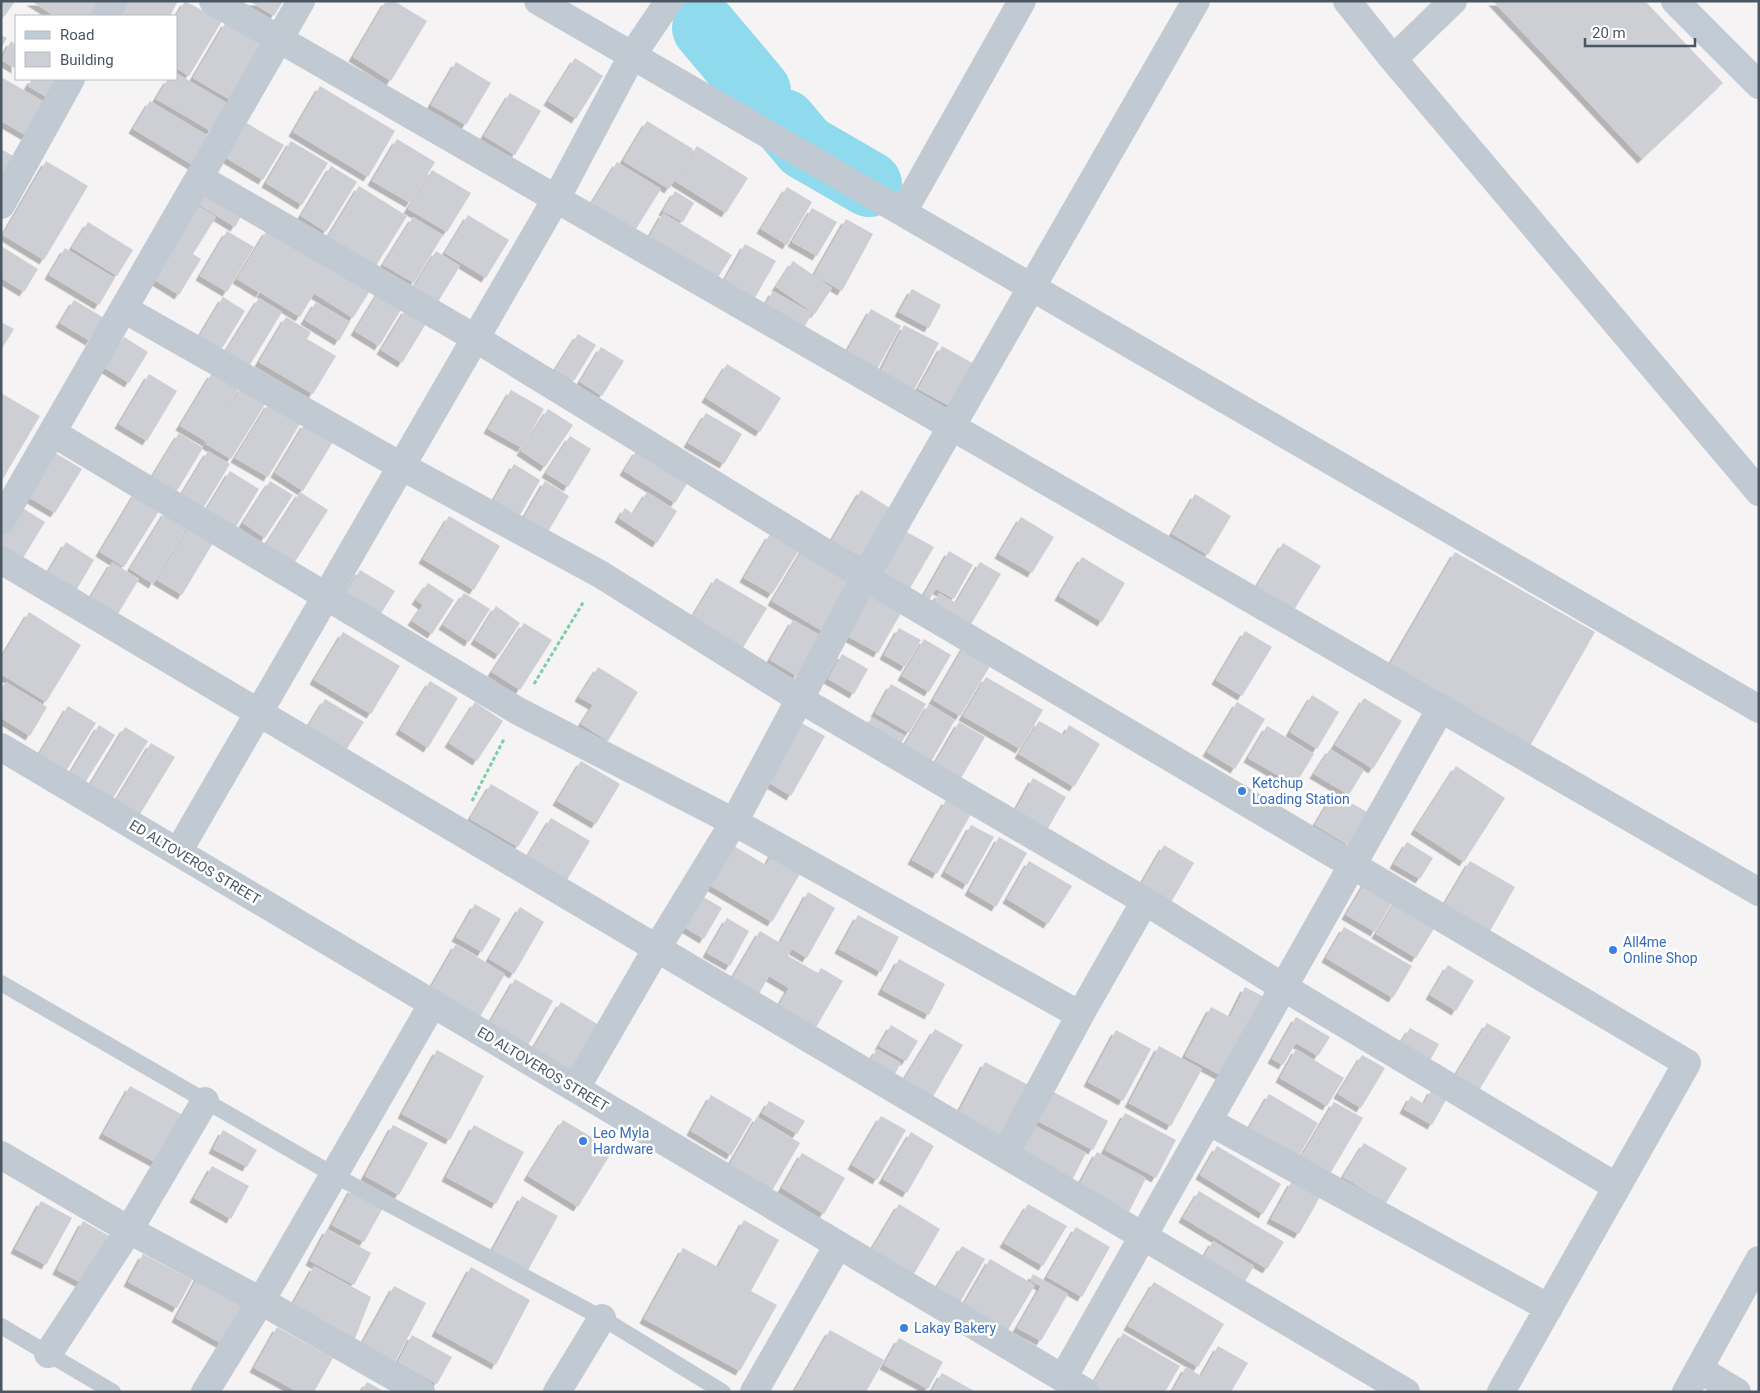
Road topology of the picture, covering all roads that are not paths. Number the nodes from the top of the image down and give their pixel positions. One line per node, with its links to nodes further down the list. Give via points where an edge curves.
1 (114, 1): 11 (street)
2 (213, 1): 12 (street)
3 (301, 1): 12 (street)
4 (538, 1): 13 (street)
5 (669, 1): 13 (street)
6 (1022, 1): 19 (street)
7 (1196, 1): 21 (street)
8 (1347, 1): 14 (street)
9 (1453, 1): 14 (street)
10 (1674, 1): 16 (main road)
11 (106, 15)
12 (280, 40): 17 (street); 18 (street)
13 (633, 54): 18 (street); 21 (street)
14 (1393, 59): 27 (street)
15 (70, 80): 20 (street)
16 (1759, 85)
17 (200, 178): 22 (street); 23 (street)
18 (556, 198): 23 (street); 24 (street)
19 (911, 198)
20 (1, 205)
21 (1032, 289): 24 (street); 34 (street)
22 (124, 309): 25 (street); 26 (street)
23 (476, 338): 26 (street); 30 (street)
24 (950, 426): 30 (street); 33 (street)
25 (53, 433): 28 (street); 31 (street)
26 (401, 466): 31 (street); 32 (street, via 600,574)
27 (1759, 492)
28 (1, 521)
29 (1, 560): 35 (street)
30 (865, 577): 32 (street); 39 (street)
31 (325, 597): 35 (street); 37 (street, via 518,710)
32 (798, 698): 37 (street); 41 (street)
33 (1440, 708): 39 (street); 40 (street)
34 (1759, 709)
35 (259, 713): 38 (street); 42 (street)
36 (1, 747): 38 (street, ED ALTOVEROS STREET)
37 (734, 822): 42 (street); 46 (street)
38 (178, 852): 45 (street, ED ALTOVEROS STREET)
39 (1352, 865): 44 (street); 53 (street, via 1687,1062)
40 (1759, 892)
41 (1145, 901): 44 (street); 46 (street)
42 (656, 948): 47 (street); 50 (street)
43 (1, 983): 48 (lane)
44 (1283, 987): 49 (street); 53 (street)
45 (433, 1003): 47 (street, ED ALTOVEROS STREET); 52 (street)
46 (1080, 1015): 50 (street)
47 (576, 1088): 56 (street, ED ALTOVEROS STREET)
48 (205, 1101): 52 (lane); 54 (street)
49 (1208, 1121): 55 (street); 59 (street)
50 (1005, 1154): 55 (street)
51 (1, 1155): 54 (street)
52 (334, 1175): 58 (street); 60 (lane)
53 (1617, 1187): 59 (street)
54 (129, 1230): 58 (street); 62 (street)
55 (1143, 1236): 64 (street); 71 (street)
56 (838, 1245): 64 (street, ED ALTOVEROS STREET); 70 (street)
57 (1759, 1260): 63 (street)
58 (261, 1301): 66 (street); 67 (street)
59 (1549, 1308): 72 (street)
60 (602, 1318): 68 (street); 69 (lane)
61 (1, 1326): 62 (lane)
62 (48, 1354): 65 (lane)
63 (1700, 1369): 73 (street); 74 (street)
64 (1074, 1385)
65 (113, 1392)
66 (204, 1392)
67 (421, 1392)
68 (556, 1392)
69 (724, 1392)
70 (754, 1392)
71 (1406, 1392)
72 (1501, 1392)
73 (1686, 1392)
74 (1738, 1392)

